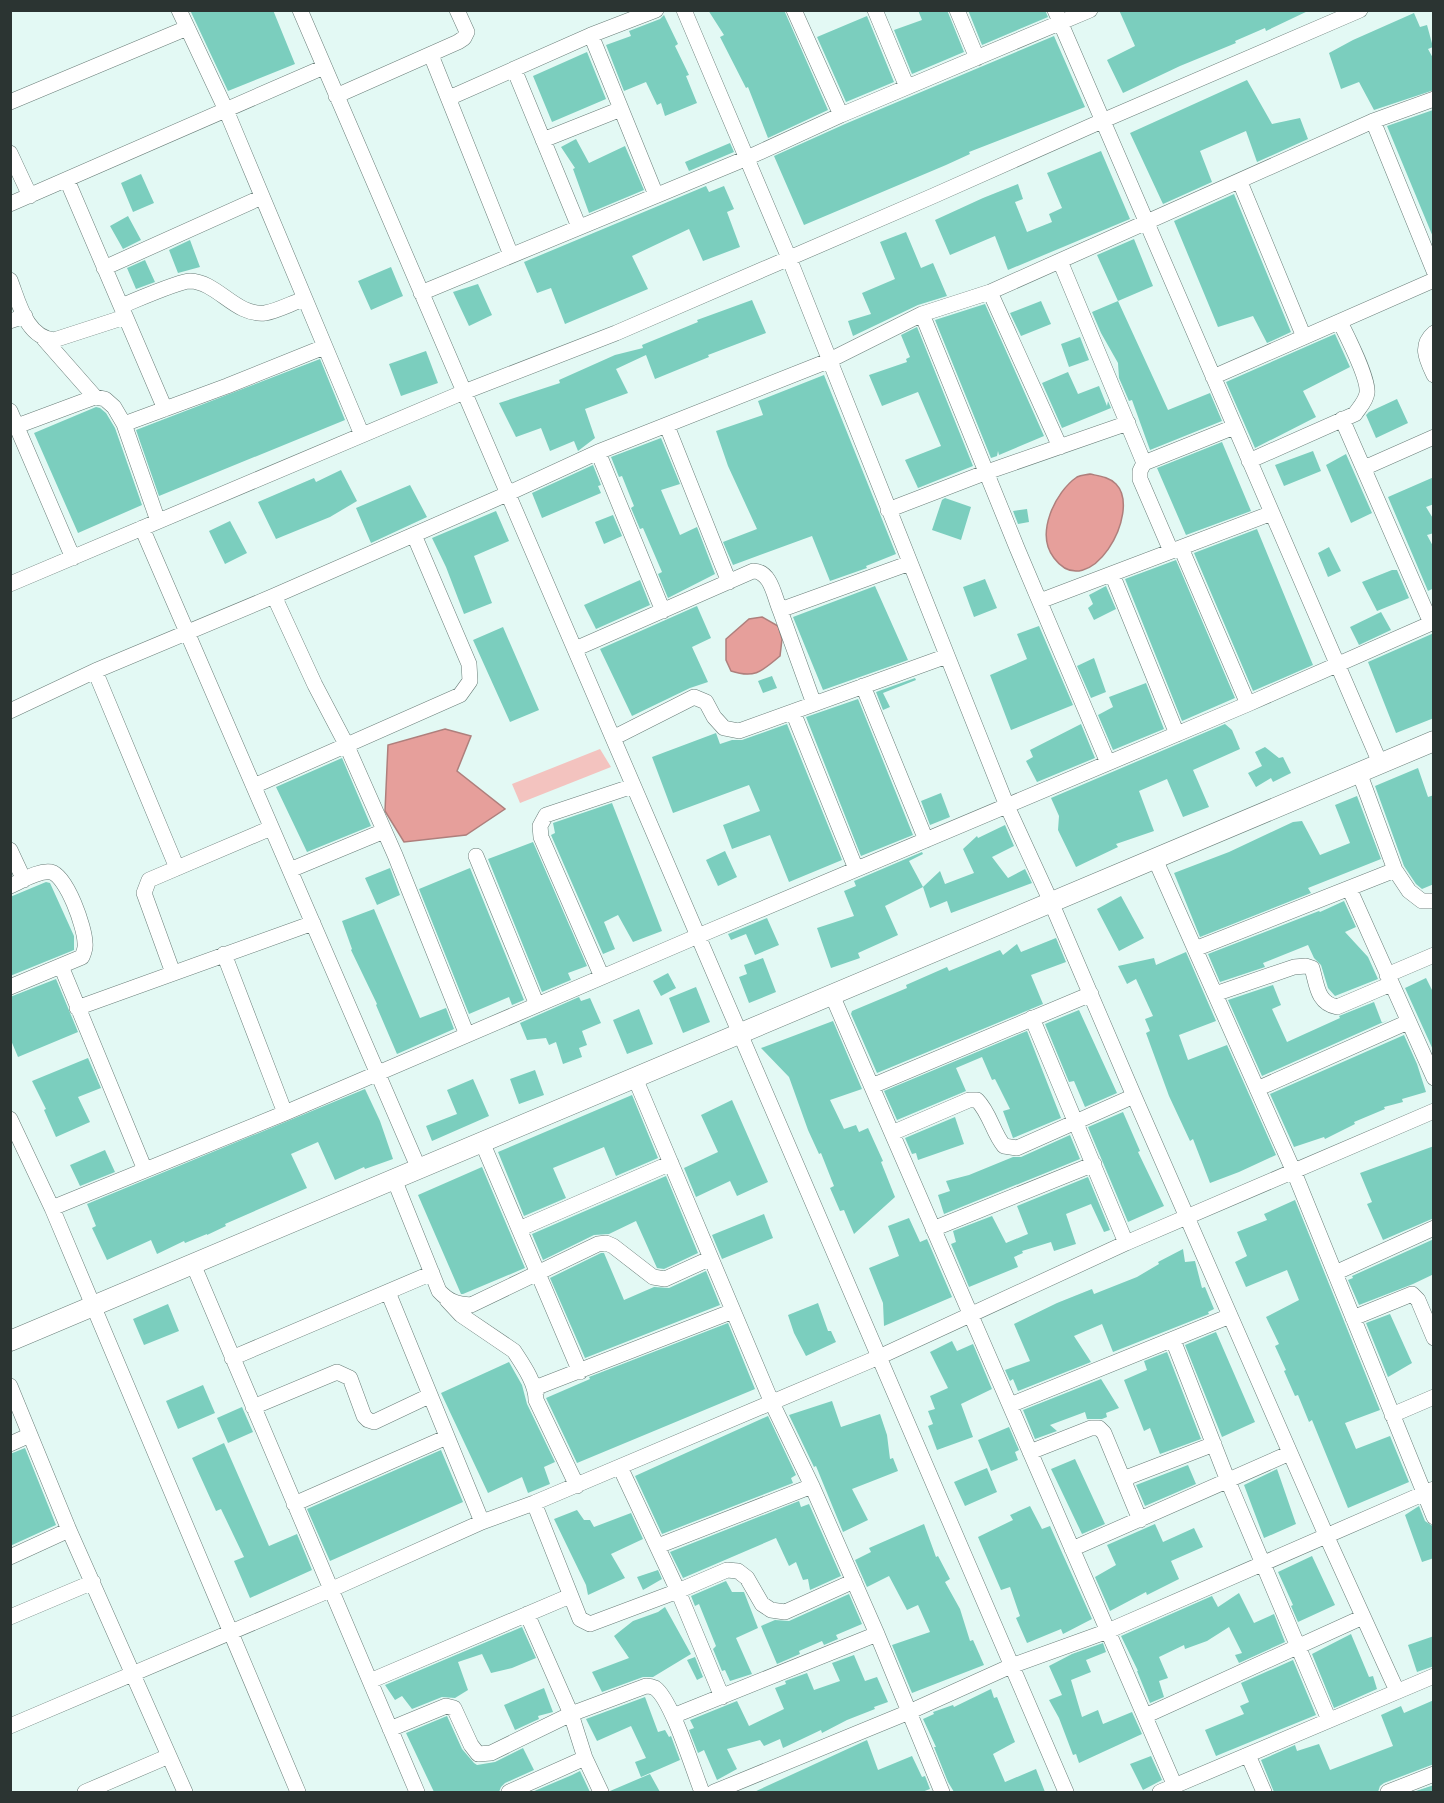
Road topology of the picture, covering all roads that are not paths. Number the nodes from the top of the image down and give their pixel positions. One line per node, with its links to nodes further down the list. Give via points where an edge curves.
1 (179, 10): 12 (street)
2 (300, 10): 16 (street)
3 (457, 10): 14 (street, via 467,32 464,38)
4 (656, 10): 13 (street)
5 (684, 10): 30 (street)
6 (794, 10): 25 (street)
7 (875, 10): 18 (street)
8 (957, 10): 15 (street)
9 (1090, 10): 11 (street)
10 (1360, 10): 26 (street)
11 (1058, 17): 15 (street); 26 (street)
12 (187, 28): 22 (street); 24 (street)
13 (591, 35): 17 (street); 23 (street)
14 (431, 55): 19 (street); 20 (street)
15 (977, 58): 18 (street)
16 (324, 67): 19 (street); 24 (street)
17 (514, 69): 20 (street); 28 (street)
18 (907, 87): 25 (street)
19 (336, 96): 47 (street)
20 (449, 98): 39 (street)
21 (1434, 99): 27 (street)
22 (10, 102)
23 (621, 109): 28 (street); 33 (street)
24 (225, 110): 31 (street); 35 (street)
25 (842, 115): 30 (street)
26 (1102, 121): 37 (street); 40 (street)
27 (1373, 121): 32 (street); 43 (street)
28 (543, 140): 38 (street)
29 (10, 153): 34 (street)
30 (747, 158): 33 (street); 40 (street)
31 (67, 180): 34 (street); 42 (street)
32 (1240, 182): 37 (street); 54 (street)
33 (656, 195): 38 (street)
34 (30, 196): 36 (street)
35 (262, 197): 42 (street); 48 (street)
36 (10, 204)
37 (1146, 223): 41 (street); 59 (street)
38 (579, 227): 39 (street)
39 (512, 255): 47 (street)
40 (789, 258): 57 (street); 60 (street, via 616,333)
41 (1060, 261): 46 (street); 65 (street)
42 (104, 268): 49 (street)
43 (1434, 271)
44 (10, 280): 51 (street)
45 (1434, 280): 52 (street)
46 (990, 292): 50 (street); 72 (street)
47 (421, 293): 60 (street)
48 (304, 299): 49 (street, via 265,313 252,312 205,284 188,281); 56 (street)
49 (123, 312): 55 (street, via 54,340); 62 (street)
50 (922, 314): 57 (street); 77 (street)
51 (18, 319): 55 (street)
52 (1341, 321): 54 (street); 64 (street, via 1366,382 1367,394 1355,414)
53 (1434, 333): 58 (street, via 1426,342 1425,354)
54 (1304, 337): 59 (street)
55 (44, 339): 61 (street)
56 (324, 347): 62 (street); 70 (street)
57 (828, 361): 68 (street); 79 (street)
58 (1434, 375)
59 (1213, 377): 69 (street)
60 (464, 392): 70 (street); 78 (street)
61 (95, 397): 66 (street, via 114,407); 67 (street)
62 (165, 410): 66 (street)
63 (10, 411): 67 (street)
64 (1341, 419): 74 (street); 76 (street)
65 (1128, 423): 72 (street); 75 (street)
66 (124, 424): 81 (street)
67 (17, 426): 85 (street)
68 (667, 426): 73 (street); 88 (street)
69 (1234, 427): 74 (street); 75 (street)
70 (362, 435): 81 (street)
71 (1433, 440): 76 (street)
72 (1060, 447): 77 (street)
73 (598, 452): 78 (street); 93 (street)
74 (1249, 461): 80 (street)
75 (1144, 463): 84 (street, via 1140,479)
76 (1364, 468): 94 (street)
77 (987, 472): 79 (street); 91 (street)
78 (507, 494): 83 (street); 96 (street)
79 (888, 510): 86 (street)
80 (1272, 513): 84 (street); 98 (street)
81 (158, 521): 82 (street)
82 (142, 528): 85 (street); 95 (street)
83 (414, 535): 90 (street); 108 (street, via 469,664 470,681 460,695)
84 (1176, 550): 87 (street); 102 (street)
85 (73, 558): 89 (street)
86 (910, 562): 92 (street); 97 (street)
87 (1112, 574): 91 (street); 105 (street)
88 (729, 582): 92 (street, via 761,571); 93 (street)
89 (10, 584)
90 (274, 596): 95 (street); 108 (street)
91 (1040, 601): 109 (street)
92 (780, 610): 101 (street)
93 (663, 611): 96 (street)
94 (1432, 623): 98 (street)
95 (187, 631): 99 (street); 112 (street)
96 (575, 649): 106 (street)
97 (947, 656): 100 (street); 114 (street)
98 (1337, 666): 102 (street); 110 (street)
99 (95, 671): 103 (street); 121 (street)
100 (863, 686): 101 (street); 117 (street)
101 (814, 704): 104 (street)
102 (1248, 704): 105 (street)
103 (10, 711)
104 (792, 712): 106 (street, via 739,731 724,728 706,702 694,697); 122 (street)
105 (1177, 734): 109 (street)
106 (613, 738): 113 (street)
107 (1434, 741): 110 (street)
108 (346, 744): 112 (street); 116 (street)
109 (1108, 763): 114 (street)
110 (1380, 763): 111 (street)
111 (1359, 772): 120 (street); 124 (street)
112 (254, 786): 115 (street)
113 (633, 786): 130 (street); 136 (street, via 546,815 540,826 541,837)
114 (1007, 806): 117 (street); 128 (street)
115 (271, 828): 121 (street); 123 (street)
116 (384, 831): 123 (street); 147 (street)
117 (926, 840): 122 (street)
118 (10, 850): 125 (street)
119 (476, 856): 142 (street)
120 (1155, 859): 128 (street); 131 (street)
121 (177, 868): 135 (street, via 149,880 144,893)
122 (856, 869): 130 (street)
123 (290, 870): 129 (street)
124 (1395, 870): 126 (street); 127 (street, via 1408,891 1422,901)
125 (17, 883): 134 (street, via 40,873 51,872 61,878 78,913 85,949 82,957)
126 (1349, 888): 131 (street); 137 (street)
127 (1434, 901)
128 (1051, 902): 139 (street); 141 (street)
129 (313, 923): 132 (street); 148 (street)
130 (698, 936): 136 (street); 146 (street)
131 (1195, 949): 140 (street)
132 (224, 954): 135 (street); 155 (street)
133 (1434, 955): 137 (street)
134 (61, 966): 138 (street); 143 (street)
135 (173, 973): 143 (street)
136 (602, 977): 142 (street)
137 (1389, 980): 140 (street, via 1337,1007 1322,1001 1312,968 1305,966 1294,966); 145 (street)
138 (10, 987)
139 (1091, 994): 144 (street); 153 (street)
140 (1215, 994): 152 (street)
141 (832, 995): 146 (street); 151 (street)
142 (537, 1005): 147 (street)
143 (77, 1008): 163 (street)
144 (1032, 1018): 151 (street); 157 (street)
145 (1408, 1022): 150 (street); 152 (street)
146 (740, 1034): 149 (street); 187 (street)
147 (467, 1035): 148 (street)
148 (378, 1073): 155 (street); 162 (street)
149 (635, 1078): 159 (street); 160 (street)
150 (1434, 1078)
151 (872, 1086): 158 (street)
152 (1257, 1089): 164 (street)
153 (1134, 1096): 157 (street); 167 (street)
154 (1434, 1111): 164 (street)
155 (285, 1113): 163 (street)
156 (10, 1119): 166 (street)
157 (1076, 1122): 158 (street, via 1017,1148 1004,1146 982,1105 969,1100); 161 (street)
158 (892, 1133): 168 (street)
159 (482, 1142): 162 (street); 170 (street)
160 (671, 1163): 170 (street); 172 (street)
161 (1094, 1164): 168 (street); 171 (street)
162 (419, 1169): 165 (street)
163 (145, 1170): 166 (street)
164 (1294, 1172): 167 (street); 176 (street)
165 (394, 1179): 173 (street); 175 (street)
166 (52, 1208): 179 (street)
167 (1187, 1217): 171 (street); 182 (street)
168 (933, 1228): 181 (street)
169 (1434, 1228): 176 (street)
170 (519, 1229): 174 (street)
171 (1126, 1243): 181 (street)
172 (711, 1258): 174 (street, via 659,1279 606,1243); 180 (street)
173 (192, 1264): 179 (street); 188 (street)
174 (537, 1272): 178 (street, via 471,1305); 189 (street)
175 (432, 1273): 177 (street); 178 (street)
176 (1335, 1273): 183 (street)
177 (388, 1292): 188 (street); 192 (street)
178 (447, 1300): 191 (street, via 461,1315 514,1351)
179 (93, 1306): 186 (street); 230 (street)
180 (733, 1311): 189 (street); 194 (street)
181 (971, 1316): 187 (street); 195 (street)
182 (1230, 1316): 185 (street); 203 (street)
183 (1353, 1318): 184 (street, via 1412,1294); 197 (street)
184 (1434, 1338)
185 (1173, 1340): 195 (street); 201 (street)
186 (10, 1341)
187 (879, 1357): 194 (street); 233 (street)
188 (232, 1358): 196 (street)
189 (580, 1372): 191 (street, via 540,1386)
190 (10, 1386): 198 (street)
191 (536, 1391): 207 (street, via 536,1400)
192 (429, 1396): 196 (street, via 374,1422 364,1416 350,1378 338,1372); 199 (street)
193 (1434, 1397): 197 (street)
194 (772, 1403): 204 (street); 208 (street)
195 (1010, 1405): 202 (street)
196 (253, 1407): 211 (street)
197 (1392, 1415): 209 (street)
198 (30, 1435): 200 (street); 215 (street)
199 (447, 1437): 211 (street); 214 (street)
200 (10, 1444)
201 (1214, 1444): 205 (street); 206 (street)
202 (1030, 1452): 205 (street, via 1099,1428); 218 (street)
203 (1290, 1453): 206 (street); 216 (street)
204 (620, 1467): 207 (street); 217 (street)
205 (1123, 1479): 213 (street)
206 (1228, 1481): 213 (street); 220 (street)
207 (577, 1486): 210 (street)
208 (812, 1486): 217 (street); 221 (street)
209 (1428, 1491): 212 (street); 216 (street)
210 (534, 1503): 214 (street); 225 (street)
211 (294, 1504): 223 (street)
212 (1434, 1517)
213 (1140, 1520): 218 (street)
214 (482, 1522): 223 (street)
215 (69, 1530): 219 (street); 222 (street)
216 (1326, 1535): 220 (street); 228 (street)
217 (658, 1546): 224 (street)
218 (1072, 1550): 229 (street)
219 (10, 1557)
220 (1263, 1562): 229 (street); 232 (street)
221 (854, 1581): 224 (street, via 785,1612 762,1604 747,1578 738,1571 727,1570); 231 (street)
222 (93, 1582): 227 (street); 234 (street)
223 (330, 1590): 230 (street); 236 (street)
224 (678, 1591): 225 (street, via 590,1624 580,1619); 238 (street)
225 (570, 1596): 226 (street)
226 (527, 1614): 236 (street); 240 (street)
227 (10, 1617)
228 (1363, 1617): 232 (street); 237 (street)
229 (1107, 1631): 233 (street); 242 (street)
230 (231, 1632): 234 (street); 253 (street)
231 (877, 1634): 238 (street); 239 (street)
232 (1298, 1647): 242 (street); 243 (street)
233 (1011, 1666): 239 (street); 260 (street)
234 (132, 1674): 244 (street); 247 (street)
235 (1434, 1676): 237 (street)
236 (370, 1681): 245 (street)
237 (1397, 1691): 243 (street)
238 (722, 1697): 241 (street)
239 (909, 1712): 258 (street); 259 (street)
240 (571, 1714): 241 (street, via 646,1686 657,1689); 245 (street, via 491,1753 478,1754 454,1708 446,1706); 248 (street)
241 (673, 1716): 257 (street)
242 (1145, 1716): 250 (street)
243 (1329, 1720): 246 (street)
244 (10, 1726)
245 (390, 1729): 254 (street)
246 (1248, 1755): 250 (street); 262 (street)
247 (169, 1756): 251 (street); 252 (street)
248 (585, 1758): 255 (street); 256 (street)
249 (1434, 1774): 263 (street)
250 (1175, 1786): 261 (street)
251 (85, 1792)
252 (185, 1792)
253 (298, 1792)
254 (417, 1792)
255 (509, 1792)
256 (601, 1792)
257 (702, 1792)
258 (714, 1792)
259 (942, 1792)
260 (1066, 1792)
261 (1160, 1792)
262 (1264, 1792)
263 (1390, 1792)

